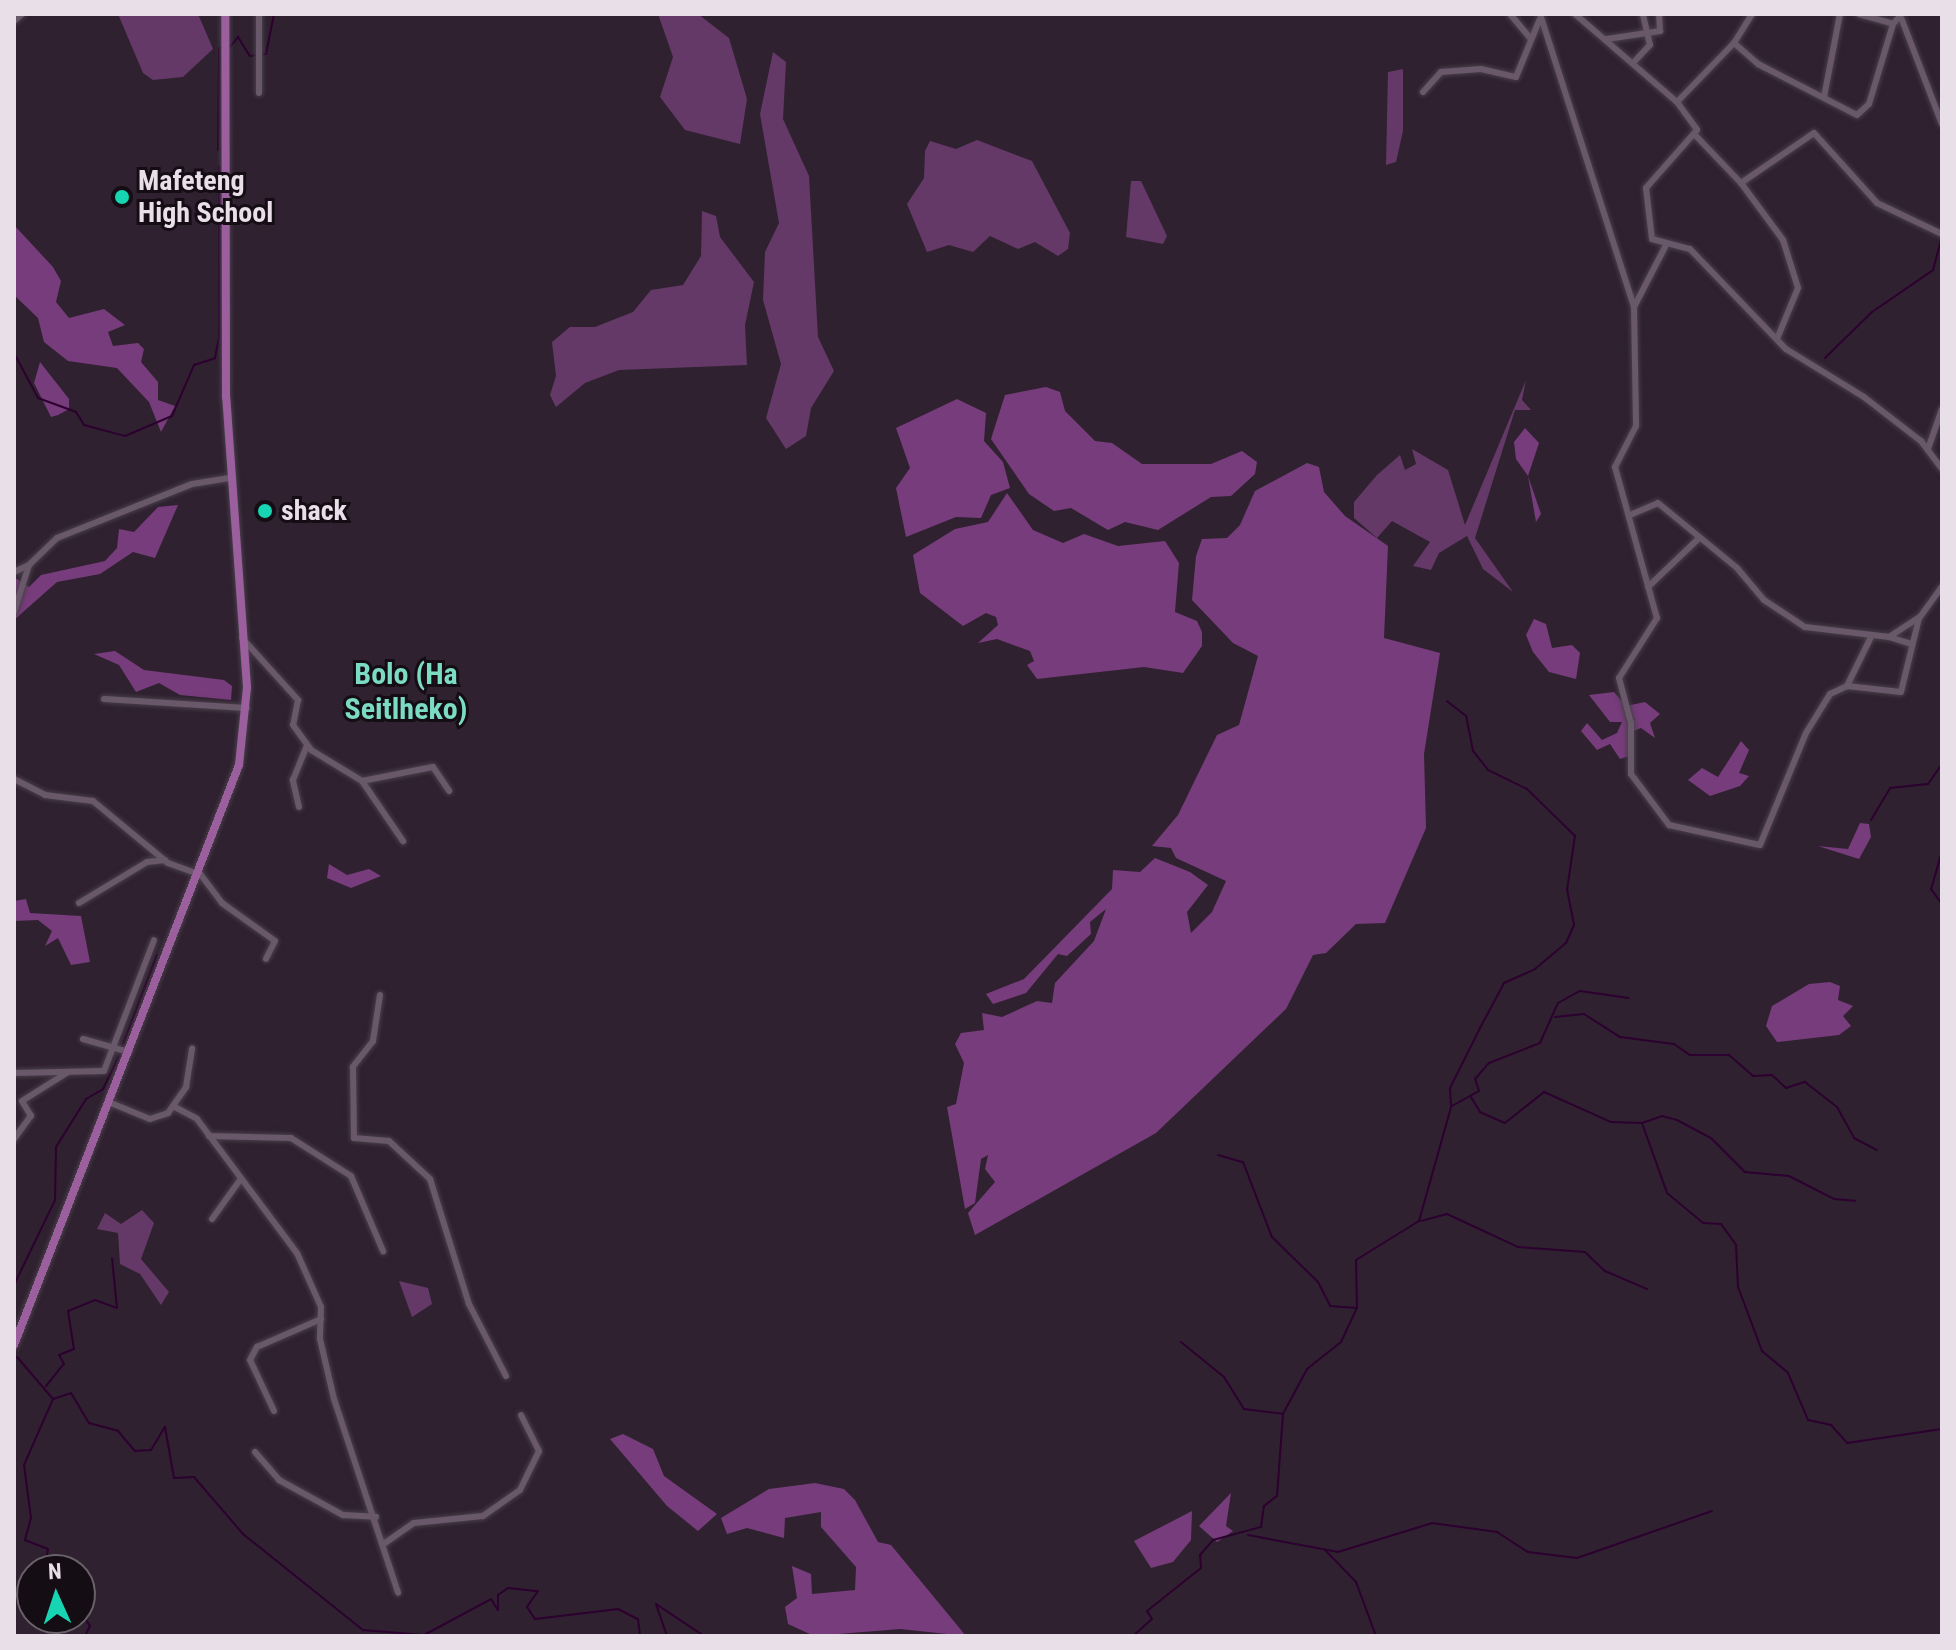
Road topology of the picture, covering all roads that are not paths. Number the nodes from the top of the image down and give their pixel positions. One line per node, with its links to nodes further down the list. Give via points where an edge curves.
1 (22, 14): 13 (street)
2 (225, 14): 34 (main road)
3 (259, 14): 21 (street)
4 (1575, 14): 16 (street)
5 (1643, 14): 15 (street)
6 (1659, 14): 15 (street, via 1660,31)
7 (1751, 14): 18 (street)
8 (1840, 14): 22 (street)
9 (1859, 14): 14 (street)
10 (1512, 15): 17 (street)
11 (1540, 16): 17 (street); 29 (street)
12 (1902, 17): 14 (street); 24 (street)
13 (14, 21)
14 (1893, 24): 22 (street, via 1865,112)
15 (1647, 31): 16 (street, via 1627,40); 19 (street, via 1650,45)
16 (1601, 36): 19 (street)
17 (1530, 38): 20 (street, via 1516,77 1481,69 1441,72)
18 (1734, 43): 22 (street, via 1758,64); 23 (street)
19 (1633, 63): 23 (street)
20 (1423, 92)
21 (259, 93)
22 (1824, 97)
23 (1677, 102): 25 (street)
24 (1942, 124)
25 (1697, 137): 26 (street); 28 (street, via 1643,197 1647,232)
26 (1741, 183): 27 (street, via 1814,133 1877,203); 30 (street, via 1783,240 1798,288)
27 (1942, 234)
28 (1665, 247): 29 (street); 30 (street, via 1690,249)
29 (1634, 307): 35 (street, via 1636,426 1615,467)
30 (1777, 339): 32 (street)
31 (1942, 409): 32 (street)
32 (1928, 449): 33 (street)
33 (1942, 469)
34 (230, 478): 37 (street, via 192,484 84,525); 45 (main road)
35 (1630, 515): 36 (street, via 1658,503); 39 (street)
36 (1698, 539): 39 (street); 43 (street, via 1796,623)
37 (29, 565): 38 (street); 41 (street)
38 (14, 572)
39 (1648, 587): 47 (street, via 1656,624 1619,678 1631,723 1631,774 1669,825 1760,845 1806,733 1830,694)
40 (1942, 587): 42 (street)
41 (14, 612)
42 (1920, 617): 44 (street); 46 (street)
43 (1871, 637): 44 (street); 47 (street)
44 (1889, 637): 46 (street)
45 (242, 638): 49 (main road); 50 (street, via 298,700 293,725)
46 (1912, 644): 47 (street, via 1901,692)
47 (1847, 686)
48 (104, 699): 49 (street)
49 (247, 708): 57 (main road, via 230,800)
50 (307, 746): 52 (street); 54 (street, via 293,780)
51 (14, 779): 56 (street, via 45,795 93,801)
52 (362, 781): 53 (street, via 433,767); 55 (street)
53 (449, 791)
54 (299, 807)
55 (403, 841)
56 (165, 860): 57 (street); 58 (street, via 147,862)
57 (201, 875): 60 (street, via 222,903 275,941); 65 (main road)
58 (79, 903)
59 (154, 940): 63 (street)
60 (266, 959)
61 (380, 995): 77 (street, via 373,1041 351,1078 354,1138 389,1141 430,1179 469,1304)
62 (83, 1039): 63 (street)
63 (116, 1047): 65 (street); 66 (street, via 98,1075)
64 (192, 1048): 69 (street, via 186,1087)
65 (131, 1053): 68 (main road)
66 (68, 1072): 67 (street); 71 (street, via 22,1101 31,1116)
67 (14, 1073)
68 (111, 1103): 69 (street, via 150,1119); 76 (main road)
69 (173, 1106): 70 (street)
70 (209, 1136): 72 (street); 74 (street, via 291,1138 351,1176)
71 (14, 1139)
72 (240, 1180): 73 (street); 75 (street, via 297,1253)
73 (212, 1219)
74 (383, 1251)
75 (321, 1319): 78 (street, via 271,1339 250,1360); 81 (street, via 334,1399)
76 (14, 1345)
77 (506, 1376)
78 (274, 1411)
79 (521, 1415): 82 (street, via 539,1451 520,1490 483,1516 414,1523)
80 (255, 1452): 81 (street, via 279,1480 336,1512)
81 (376, 1517): 82 (street)
82 (385, 1543): 83 (street)
83 (398, 1593)

